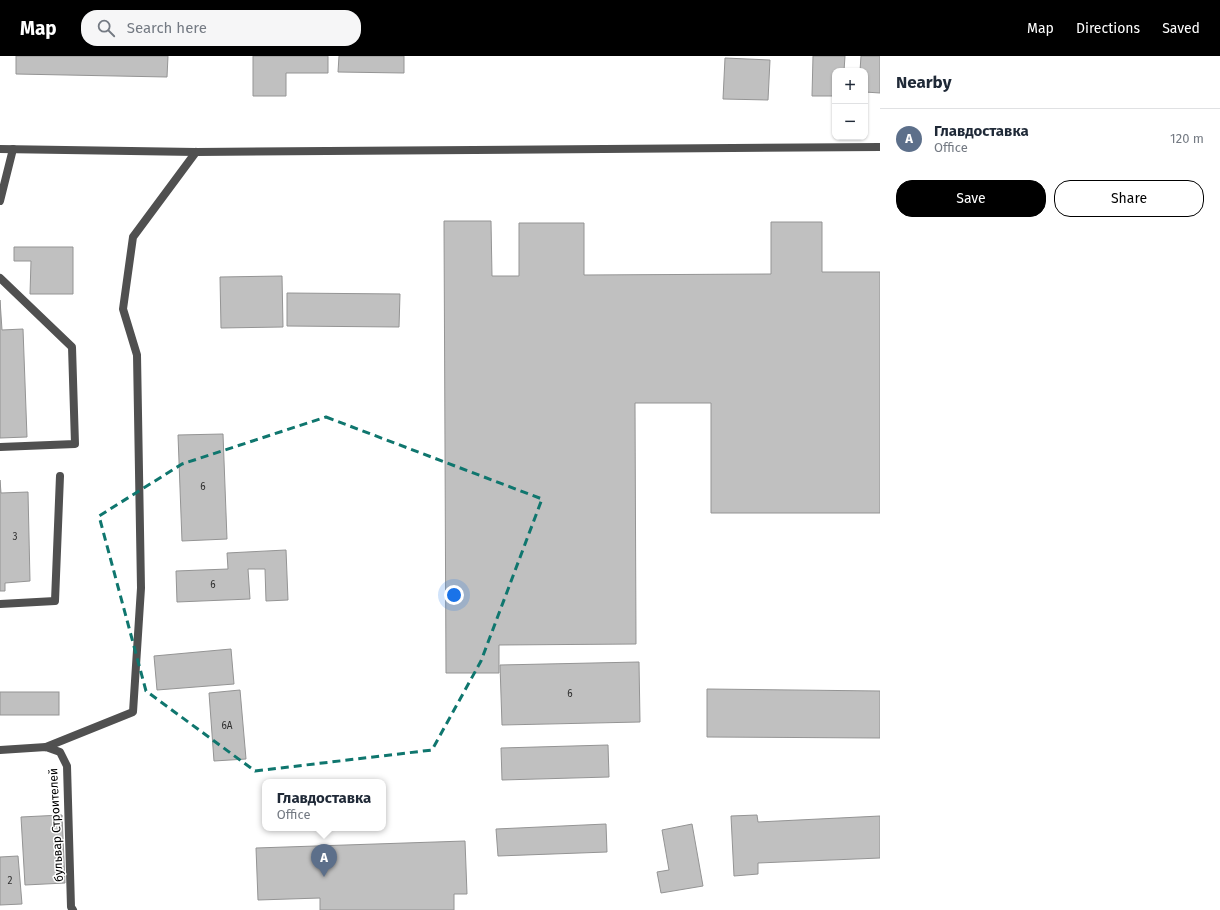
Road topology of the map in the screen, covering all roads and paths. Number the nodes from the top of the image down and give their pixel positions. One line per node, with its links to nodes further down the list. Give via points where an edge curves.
1 (880, 147): 4 (street)
2 (0, 149): 3 (street)
3 (13, 149): 4 (street); 5 (street)
4 (196, 152): 10 (street, via 133,237 122,309 137,355 141,588 133,712)
5 (0, 201)
6 (0, 278): 7 (street, via 72,347 75,444)
7 (0, 447)
8 (60, 476): 9 (street, via 55,601)
9 (0, 604)
10 (46, 747): 11 (street); 12 (street, бульвар Строителей, via 60,752 67,766)
11 (0, 750)
12 (73, 910)

